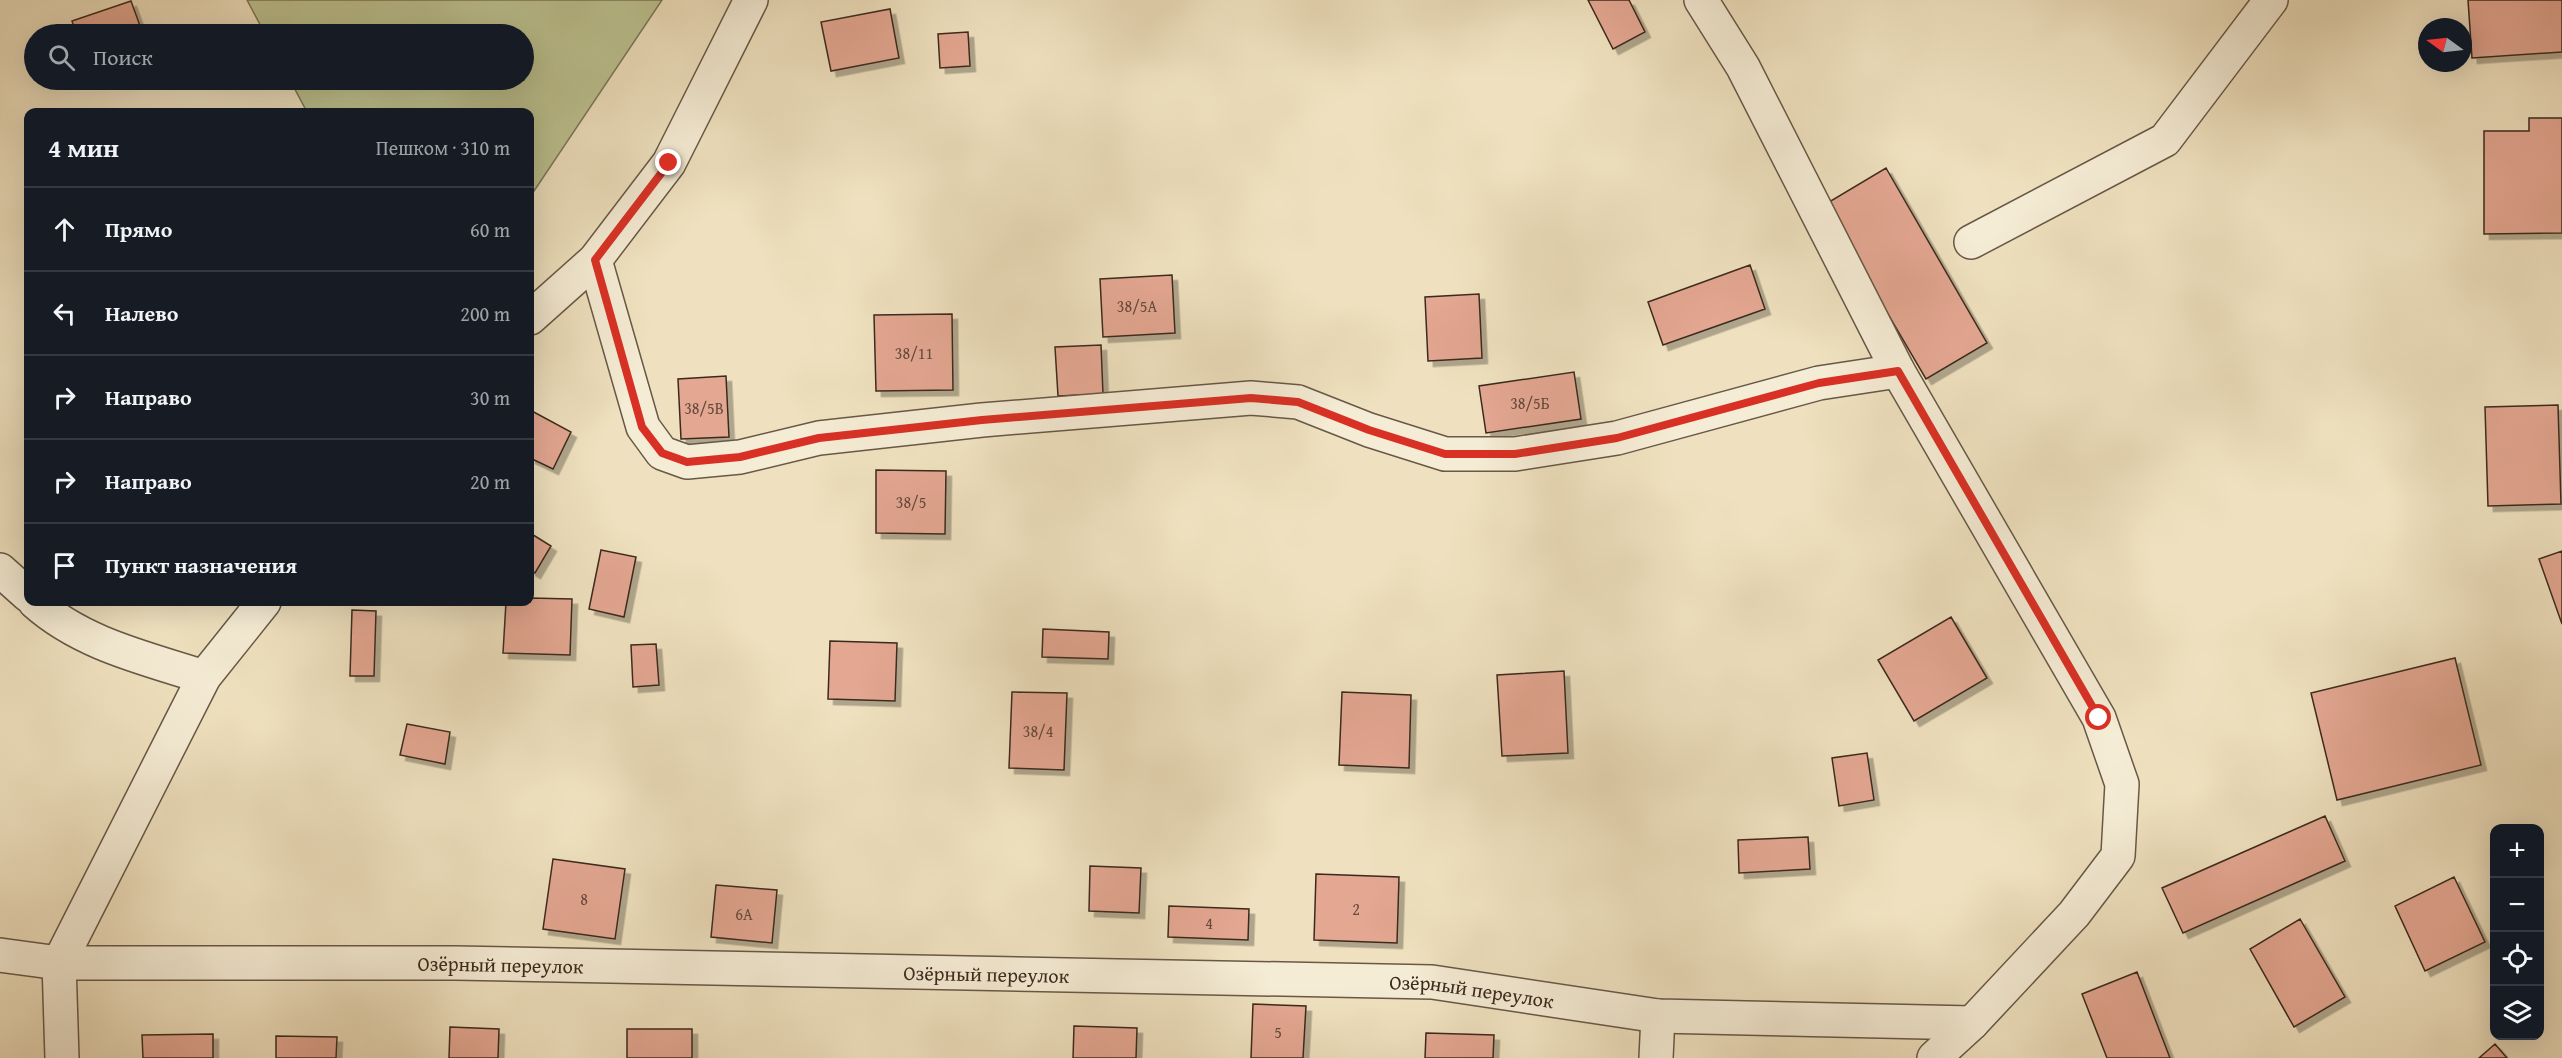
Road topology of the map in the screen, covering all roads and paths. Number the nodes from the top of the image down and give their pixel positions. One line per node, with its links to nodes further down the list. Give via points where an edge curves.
1 (751, 0): 5 (street, via 669,163)
2 (1701, 0): 7 (street, via 1743,67)
3 (2271, 0): 4 (street, via 2165,140)
4 (1971, 242)
5 (595, 260): 6 (street); 7 (street, via 642,427 662,453 687,462 740,457 819,438 1251,398 1298,402 1445,454 1515,454 1617,438 1819,383)
6 (534, 314)
7 (1898, 371): 16 (street, via 2099,718 2122,784 2118,856 2074,914)
8 (0, 570): 9 (street)
9 (24, 592)
10 (39, 606): 12 (street, via 54,619 109,647)
11 (261, 606): 12 (street)
12 (204, 677): 14 (street)
13 (0, 955): 14 (street, Озёрный переулок)
14 (59, 963): 15 (street, Озёрный переулок, via 454,963 1432,982); 17 (street)
15 (1658, 1016): 16 (street, Озёрный переулок); 18 (street)
16 (1972, 1023): 19 (street)
17 (62, 1058)
18 (1656, 1058)
19 (1934, 1058)

